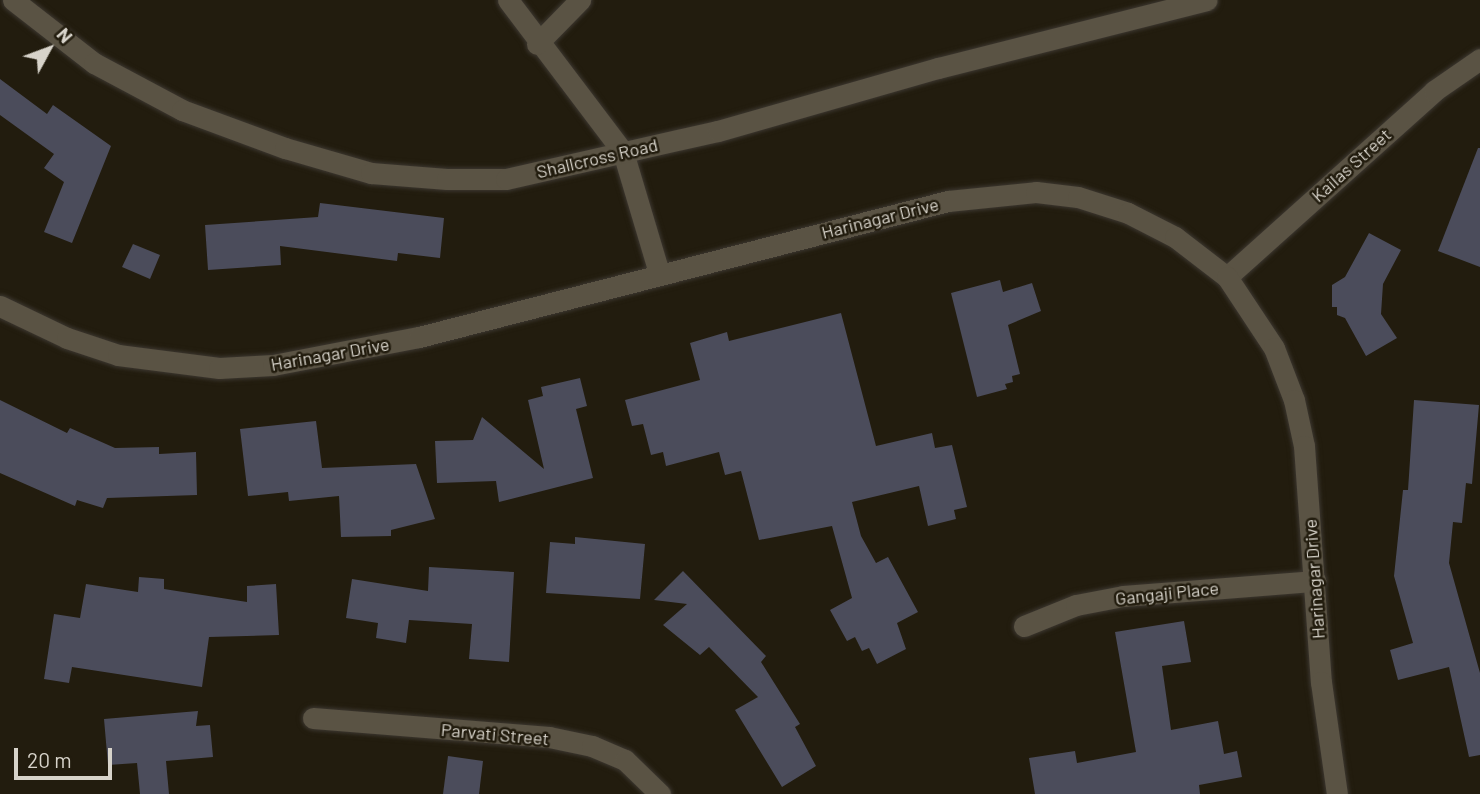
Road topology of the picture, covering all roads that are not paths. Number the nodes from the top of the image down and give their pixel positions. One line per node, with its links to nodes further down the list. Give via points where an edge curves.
1 (13, 0): 7 (street, Shallcross Road, via 94,63 181,110 371,173 506,179)
2 (508, 0): 5 (street)
3 (580, 0): 5 (street)
4 (1207, 0): 7 (street, Shallcross Road)
5 (537, 44): 7 (street)
6 (1480, 59): 9 (street, Kailas Street, via 1434,91)
7 (623, 152): 8 (street)
8 (659, 273): 9 (street, Harinagar Drive, via 948,201 1036,192 1078,197 1128,212 1175,237); 10 (street, Harinagar Drive, via 330,358 219,369 118,355 67,338)
9 (1227, 277): 11 (street, Harinagar Drive, via 1274,348 1294,400 1304,446)
10 (0, 306)
11 (1315, 581): 12 (street, Gangaji Place, via 1124,596 1076,605); 15 (street, Harinagar Drive, via 1321,682)
12 (1024, 626)
13 (313, 718): 14 (street, Parvati Street, via 549,737 592,746 625,760)
14 (660, 794)
15 (1338, 794)

